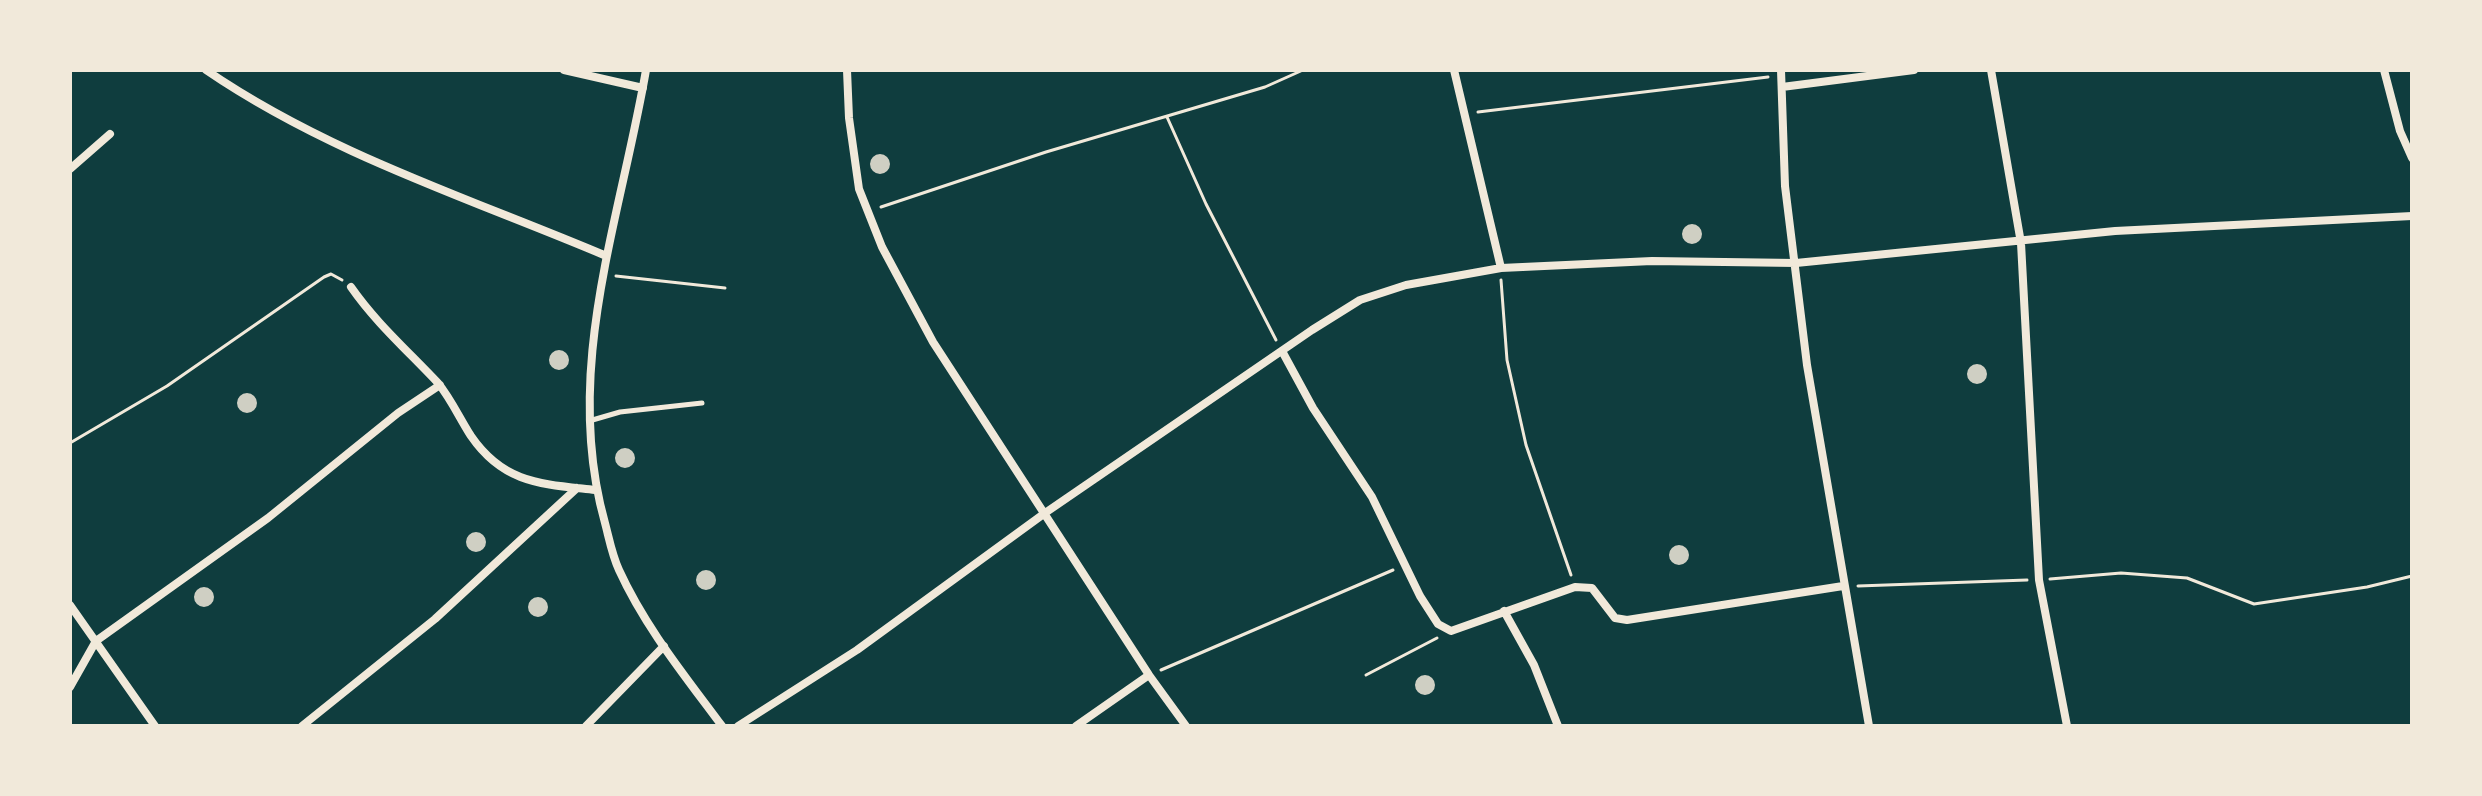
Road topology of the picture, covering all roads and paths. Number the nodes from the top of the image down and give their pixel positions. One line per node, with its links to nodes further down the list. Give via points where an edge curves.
1 (206, 70): 21 (street, via 330,143)
2 (564, 70): 12 (street)
3 (646, 70): 12 (street)
4 (847, 70): 18 (street, via 855,164)
5 (1303, 70): 14 (path)
6 (1454, 70): 13 (street)
7 (1914, 70): 11 (street)
8 (1991, 70): 20 (street)
9 (2384, 70): 16 (street)
10 (1781, 73): 11 (street); 13 (path)
11 (1782, 87): 22 (street, via 1785,186)
12 (643, 88): 21 (street)
13 (1462, 113): 23 (street)
14 (1167, 117): 18 (path); 27 (path)
15 (110, 134): 17 (street)
16 (2412, 158)
17 (70, 169)
18 (866, 213): 34 (street, via 933,342)
19 (2412, 216): 20 (street, via 2207,224)
20 (2021, 243): 22 (street); 37 (street)
21 (604, 255): 24 (street)
22 (1796, 263): 23 (street, via 1652,261); 38 (street)
23 (1501, 268): 27 (street, via 1406,285 1360,300); 39 (path, via 1507,360 1526,445)
24 (600, 274): 26 (path); 30 (street)
25 (351, 287): 28 (street, via 367,311); 31 (path, via 339,277 324,277 167,386)
26 (725, 288)
27 (1282, 351): 34 (street); 35 (street, via 1372,497)
28 (440, 385): 32 (street, via 487,458 511,474 548,486); 43 (street, via 268,518)
29 (702, 403): 30 (lane)
30 (588, 421): 33 (street)
31 (70, 443)
32 (577, 488): 33 (street); 50 (street, via 435,619)
33 (595, 490): 44 (street, via 617,567)
34 (1045, 513): 45 (street); 53 (street, via 857,650)
35 (1404, 565): 42 (street, via 1433,617); 45 (path)
36 (2412, 576): 37 (path, via 2254,604 2187,578 2121,573)
37 (2039, 580): 38 (path); 57 (street)
38 (1843, 586): 39 (street, via 1627,620 1615,618 1592,588); 56 (street)
39 (1575, 587): 41 (street)
40 (70, 605): 43 (street)
41 (1504, 611): 42 (street); 48 (street, via 1534,665)
42 (1451, 631): 46 (path)
43 (96, 641): 47 (street); 49 (street)
44 (664, 646): 51 (street); 52 (street)
45 (1149, 675): 54 (street); 55 (street)
46 (1366, 675)
47 (70, 687)
48 (1556, 725)
49 (155, 726)
50 (302, 726)
51 (586, 726)
52 (722, 726)
53 (738, 726)
54 (1076, 726)
55 (1186, 726)
56 (1869, 726)
57 (2067, 726)

